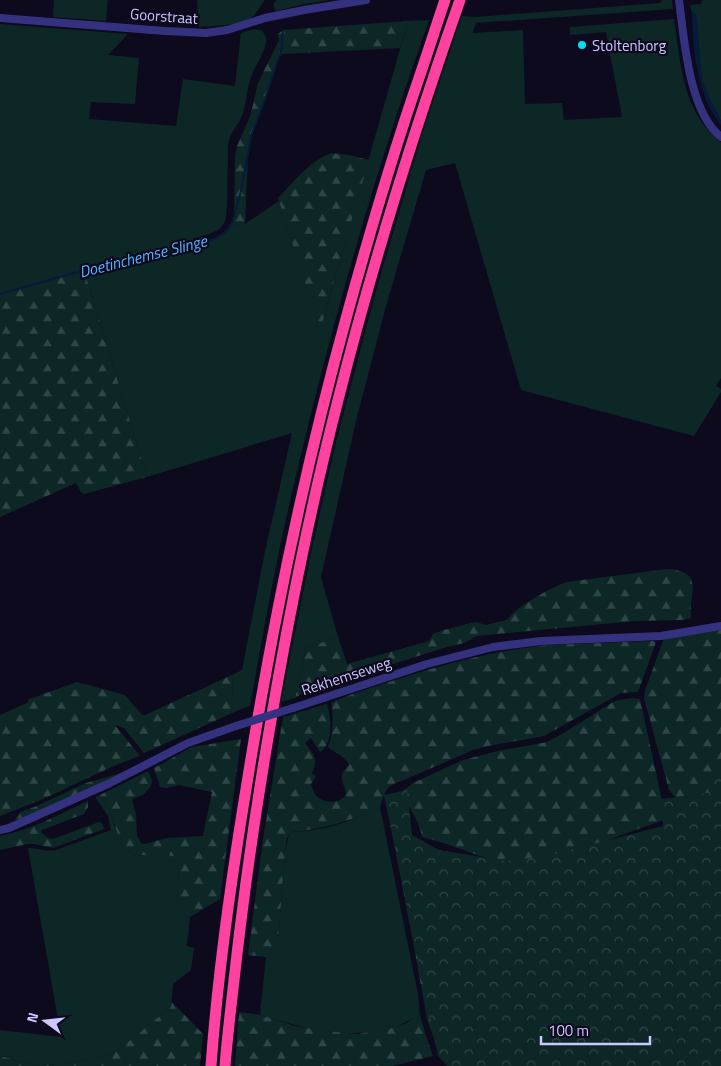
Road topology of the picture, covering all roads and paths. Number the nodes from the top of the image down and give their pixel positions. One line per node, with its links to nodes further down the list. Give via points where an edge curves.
1 (366, 0): 5 (street, Goorstraat, via 265,18 206,33)
2 (445, 0): 9 (highway, via 396,144 358,275 299,506 261,693 237,843)
3 (460, 0): 10 (highway, via 410,148 370,283 312,511 275,693 253,828)
4 (679, 0): 6 (street, via 693,89 702,112 714,132)
5 (0, 18)
6 (721, 137)
7 (721, 626): 8 (street, Rekhemseweg, bridge, via 661,636 520,643 427,664 188,744 103,786)
8 (0, 830)
9 (211, 1066)
10 (225, 1066)

